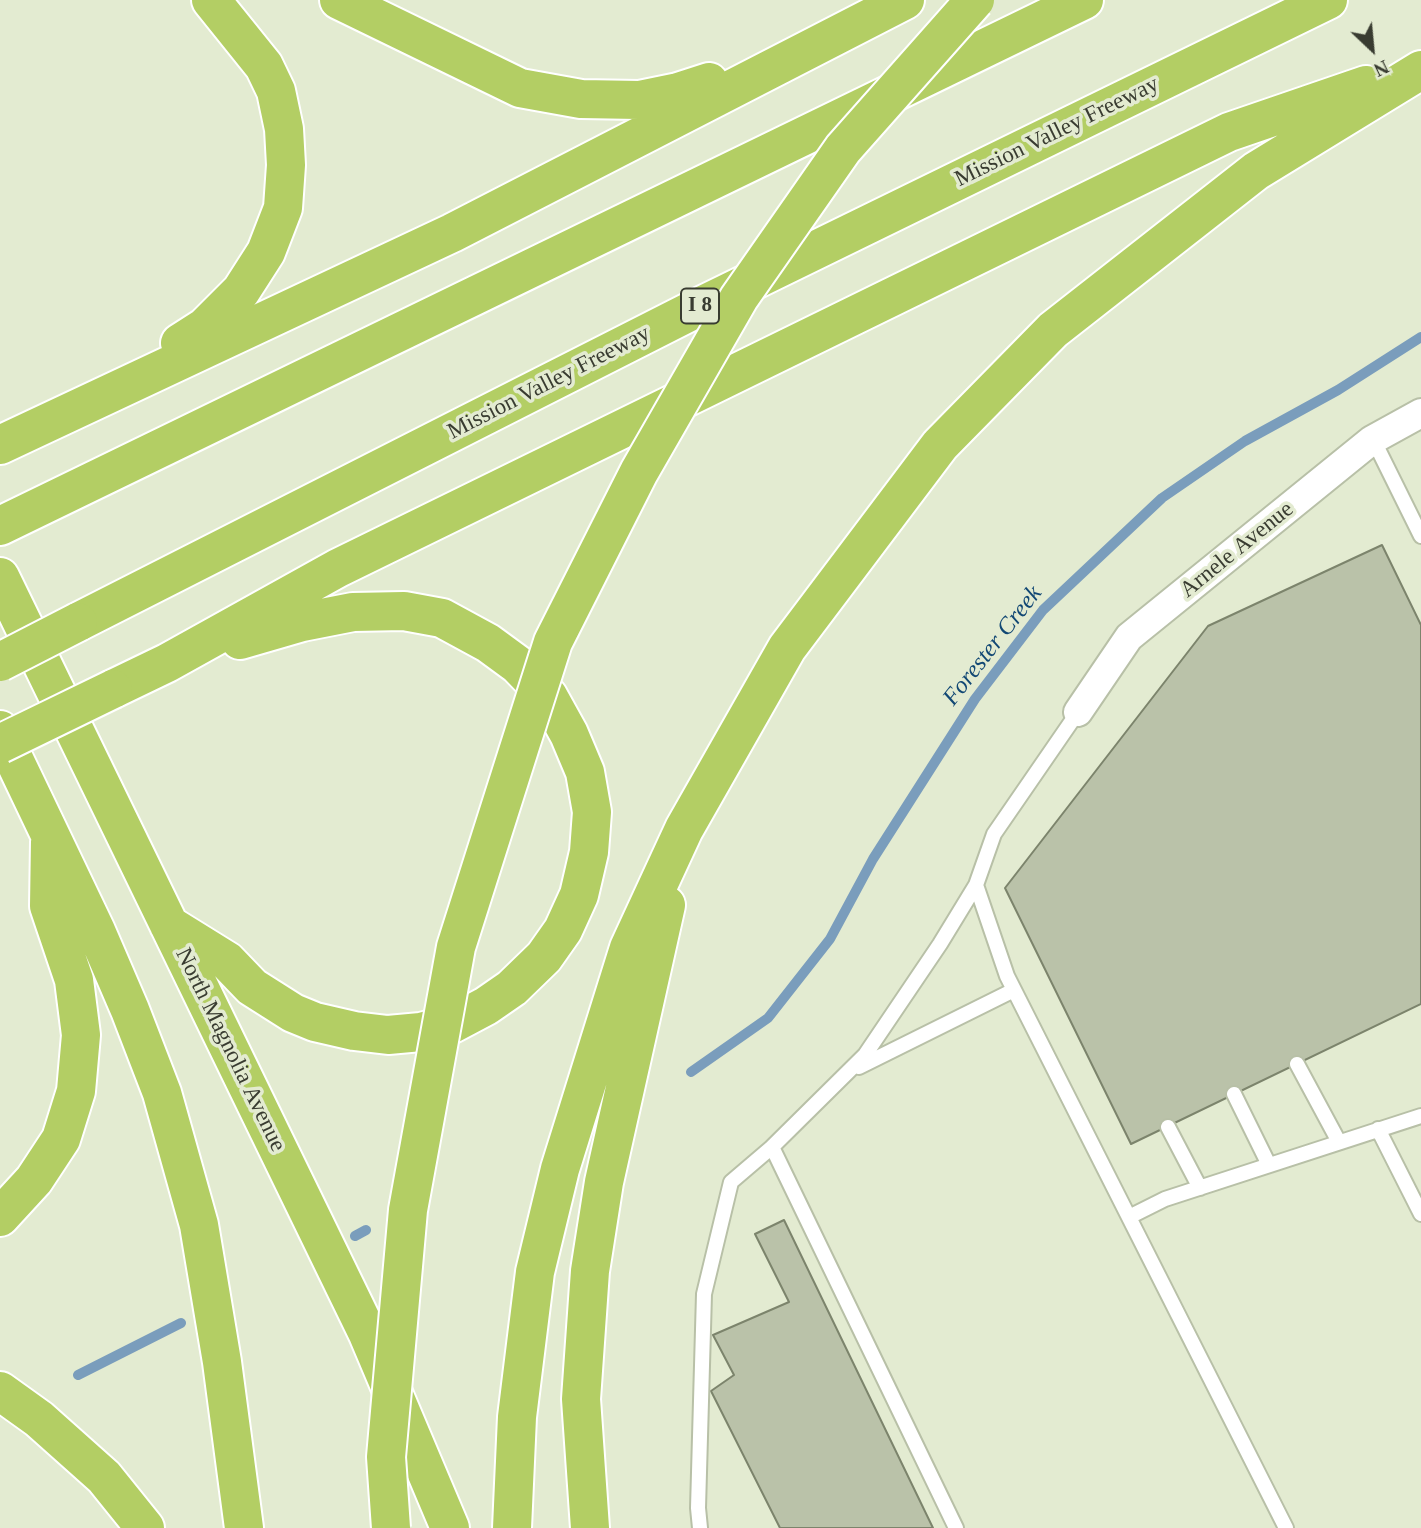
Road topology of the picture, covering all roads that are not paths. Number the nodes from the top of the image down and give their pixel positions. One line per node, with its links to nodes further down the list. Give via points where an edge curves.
1 (211, 0): 9 (highway, via 264,66 276,91 284,129 283,208 266,252 241,291 205,327)
2 (339, 0): 7 (highway, via 520,88 581,99 639,100 678,92)
3 (905, 0): 7 (highway)
4 (975, 0): 43 (highway, bridge, via 843,149 739,298 639,472 553,642 456,947 408,1210 386,1457)
5 (1084, 0): 13 (highway)
6 (1328, 0): 16 (highway, Mission Valley Freeway / I 8, bridge, via 695,309)
7 (845, 30): 9 (highway, via 452,233)
8 (1421, 68): 17 (highway, via 1228,132 338,568); 21 (highway, via 1256,172 1157,246 1053,330 940,445 786,648)
9 (95, 399): 12 (highway)
10 (1421, 413): 11 (street, Arnele Avenue)
11 (1373, 439): 14 (lane); 18 (street, Arnele Avenue, via 1129,637)
12 (0, 445)
13 (12, 520)
14 (1421, 536)
15 (0, 577): 24 (highway, North Magnolia Avenue)
16 (0, 662)
17 (167, 663): 20 (highway, bridge); 24 (highway, via 302,622 353,612 404,611 442,618 488,643 548,696 585,772 592,812 579,895 563,930 544,957 512,988 452,1024 387,1035 315,1022 252,987 227,961)
18 (1078, 712): 23 (lane, via 994,834)
19 (0, 730): 22 (highway)
20 (0, 744)
21 (684, 829): 46 (highway, via 629,948 560,1169 535,1272 517,1417); 47 (highway, via 604,1182 590,1271 581,1399)
22 (50, 833): 37 (highway, via 49,906 74,980 81,1035 76,1091 61,1139 34,1181); 42 (highway, via 162,1093 195,1212 222,1362)
23 (976, 885): 25 (lane); 27 (lane, via 865,1055)
24 (169, 925): 39 (highway, North Magnolia Avenue)
25 (1014, 990): 27 (lane); 38 (lane)
26 (1297, 1064): 32 (lane)
27 (848, 1072): 33 (lane)
28 (1234, 1094): 34 (lane)
29 (1421, 1116): 31 (lane)
30 (1168, 1127): 35 (lane)
31 (1378, 1129): 32 (lane); 36 (lane)
32 (1339, 1142): 34 (lane)
33 (772, 1147): 48 (lane, via 731,1182 704,1293); 49 (lane)
34 (1269, 1165): 35 (lane)
35 (1200, 1188): 38 (lane)
36 (1421, 1214)
37 (0, 1217)
38 (1129, 1217): 50 (lane)
39 (368, 1334): 44 (highway, North Magnolia Avenue); 45 (highway)
40 (0, 1391): 41 (highway, via 104,1477)
41 (145, 1528)
42 (244, 1528)
43 (391, 1528)
44 (450, 1528)
45 (466, 1528)
46 (512, 1528)
47 (590, 1528)
48 (700, 1528)
49 (956, 1528)
50 (1286, 1528)

